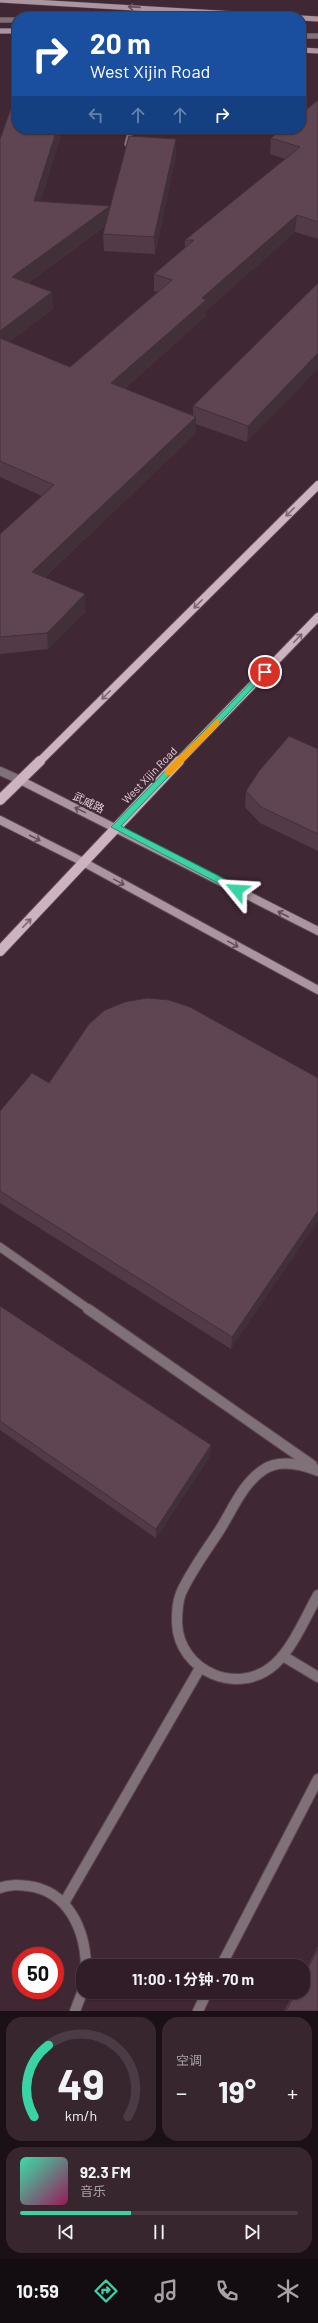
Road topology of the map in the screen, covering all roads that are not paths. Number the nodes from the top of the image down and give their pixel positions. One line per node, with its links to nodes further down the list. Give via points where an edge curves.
1 (0, 0): 2 (main road, one-way to 1)
2 (201, 12)
3 (306, 18): 4 (main road)
4 (318, 19)
5 (0, 20): 6 (street)
6 (12, 20)
7 (0, 30): 8 (main road)
8 (12, 31)
9 (306, 36): 10 (street)
10 (318, 36)
11 (306, 50): 12 (main road)
12 (318, 51)
13 (130, 134): 14 (street)
14 (127, 144)
15 (318, 484): 18 (main road, one-way to 18)
16 (318, 617): 21 (main road, West Xijin Road, one-way to 16)
17 (0, 771): 18 (street)
18 (20, 780): 19 (main road); 21 (main road, 武威路, one-way to 18)
19 (0, 800)
20 (0, 820): 22 (main road, one-way to 22)
21 (115, 827): 22 (main road, West Xijin Road); 23 (main road, 武威路, one-way to 21)
22 (84, 864): 24 (main road, West Xijin Road, one-way to 22); 25 (main road, one-way to 25)
23 (318, 931)
24 (0, 951)
25 (318, 990)
26 (0, 1247): 27 (street)
27 (318, 1470): 30 (street, via 305,1465 283,1464 263,1470 248,1485 189,1581 178,1602 177,1626 184,1649)
28 (318, 1594): 29 (street)
29 (283, 1656): 30 (street, via 267,1672 245,1681 221,1679); 31 (street)
30 (200, 1668): 34 (street)
31 (318, 1677)
32 (318, 1779): 36 (street)
33 (0, 1888): 34 (street, via 6,1885 34,1885 59,1897)
34 (64, 1903): 35 (street, via 77,1920 87,1949)
35 (86, 1959)
36 (225, 1959)
37 (80, 1999): 39 (street)
38 (204, 1999): 40 (street)
39 (75, 2011)
40 (198, 2011)

